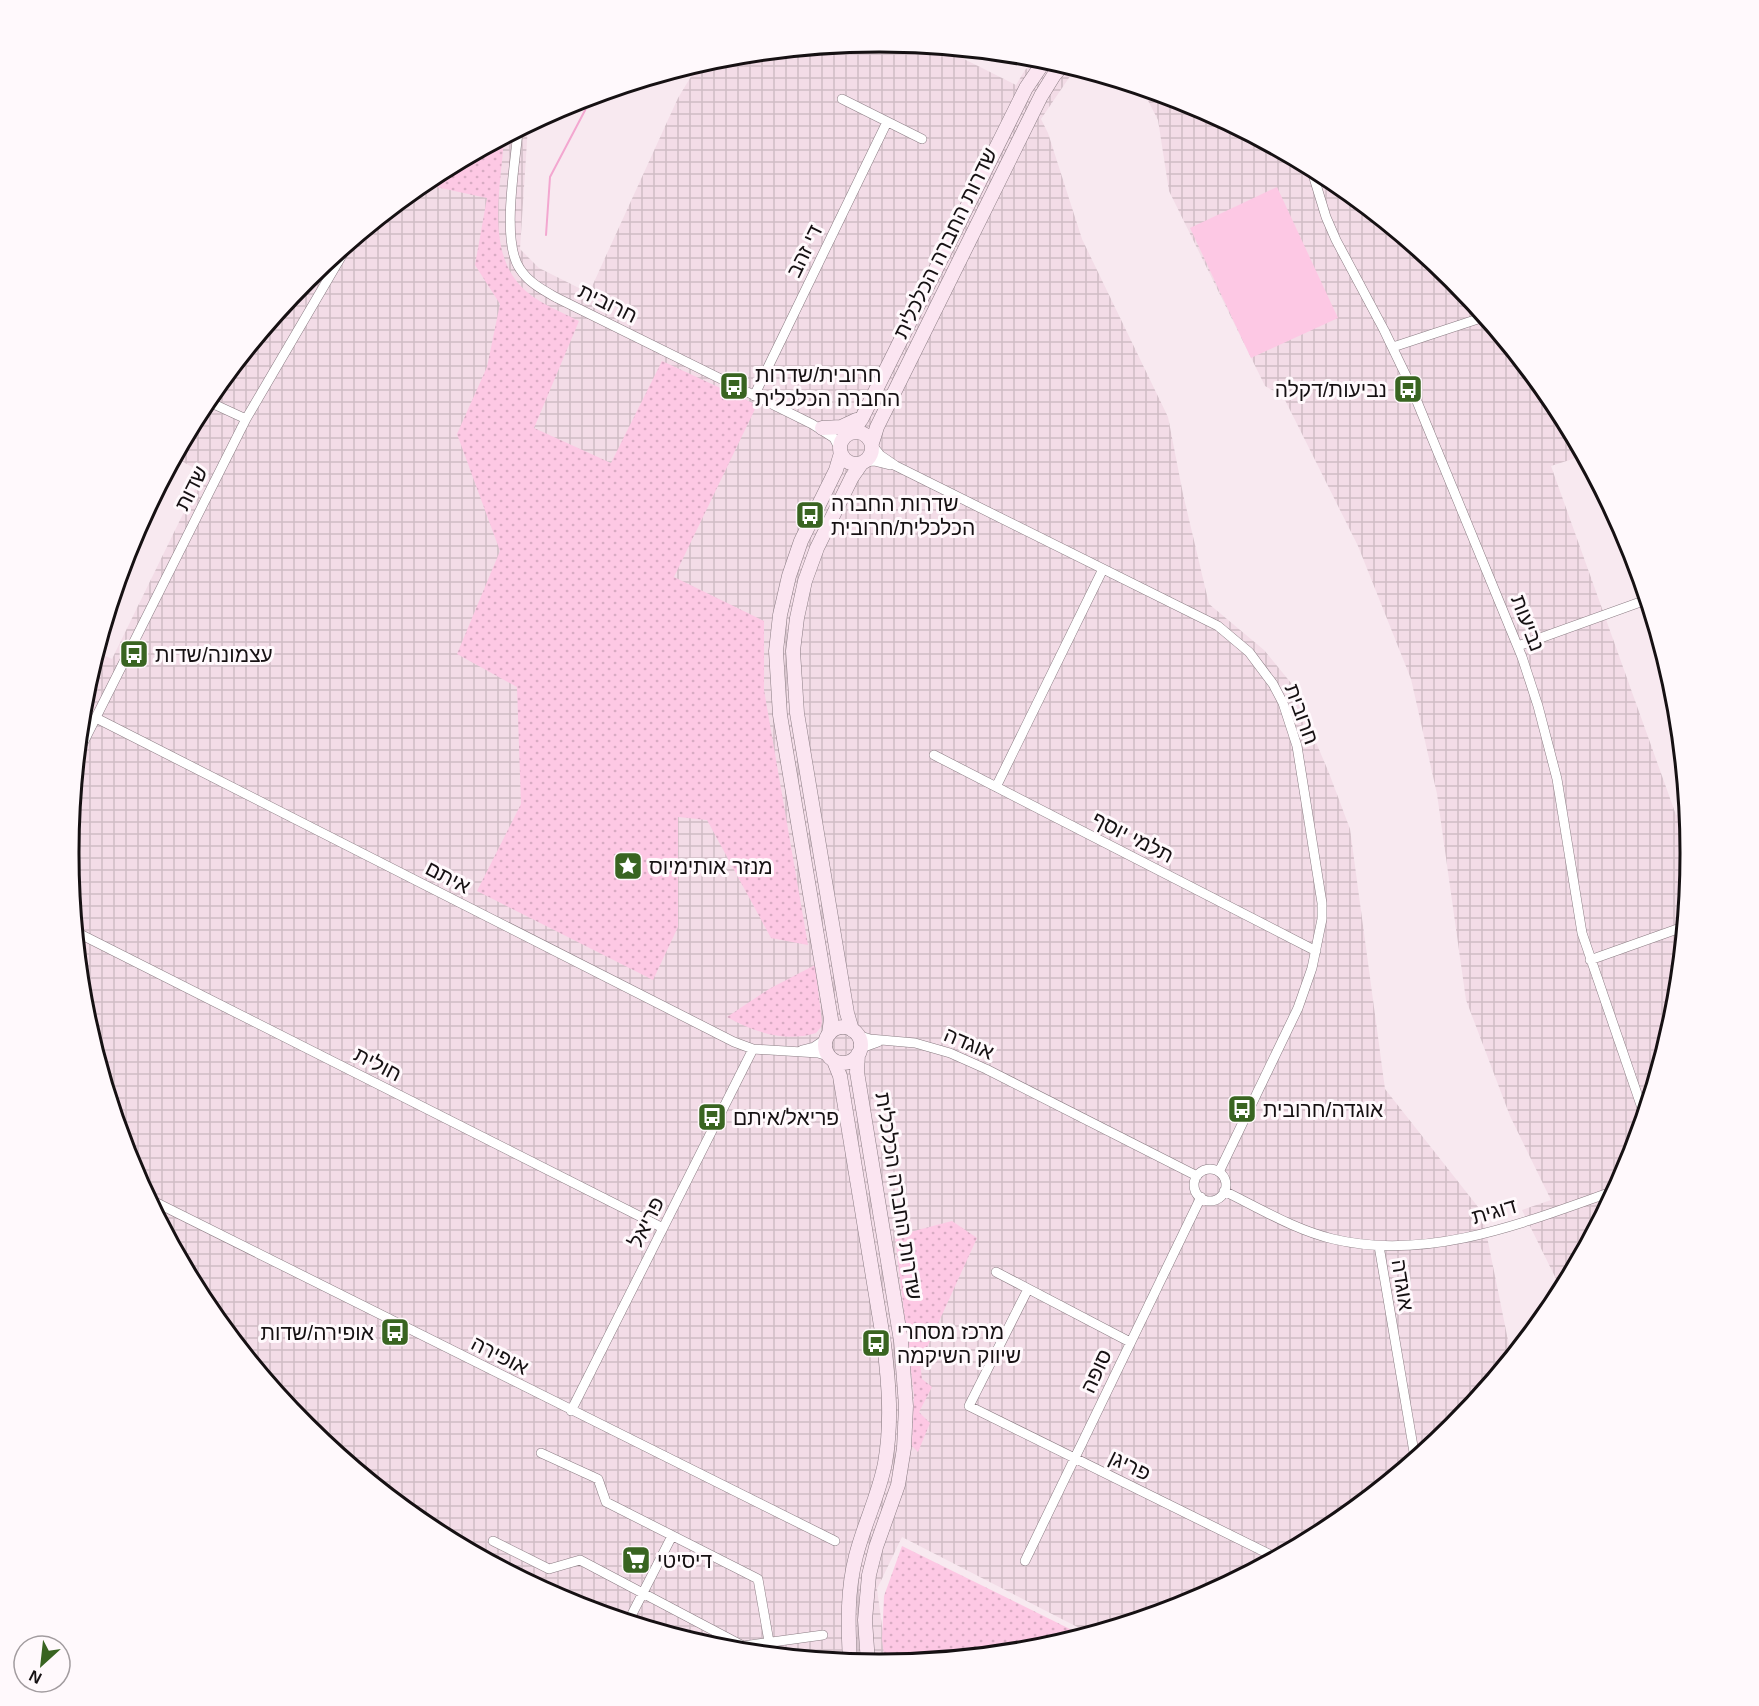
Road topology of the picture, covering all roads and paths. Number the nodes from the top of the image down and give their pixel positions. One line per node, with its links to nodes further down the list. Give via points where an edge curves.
1 (1039, 69): 13 (main road, שדרות החברה הכלכלית)
2 (1056, 73): 17 (main road, שדרות החברה הכלכלית, via 877,427)
3 (842, 99): 4 (street)
4 (887, 122): 6 (street); 11 (street, די זהב)
5 (517, 139): 11 (street, חרובית, via 510,240 518,267 528,279 556,298)
6 (922, 140)
7 (1315, 182): 10 (street, נביעות, via 1336,240)
8 (336, 266): 14 (street, שדות)
9 (1476, 320): 10 (street)
10 (1393, 347): 23 (street, נביעות)
11 (754, 396): 15 (street, חרובית)
12 (216, 405): 14 (street)
13 (867, 407): 15 (main road, via 848,425); 16 (main road, שדרות החברה הכלכלית)
14 (246, 419): 24 (street, שדות)
15 (817, 426): 16 (street, חרובית); 18 (street, חרובית, via 834,438)
16 (850, 433): 17 (main road, via 866,435); 18 (main road, via 842,441)
17 (872, 445): 19 (main road, via 871,456); 20 (street, חרובית)
18 (841, 451): 19 (main road, via 851,464); 32 (main road, via 789,576 776,651 780,715 831,1019)
19 (863, 463): 20 (street, חרובית); 33 (main road, שדרות החברה הכלכלית, via 852,477 810,565 793,651 797,713 848,1020)
20 (896, 466): 21 (street, חרובית)
21 (1103, 569): 27 (street); 30 (street, חרובית, via 1218,626 1249,652 1273,684 1297,746 1320,882 1322,919)
22 (1640, 602): 23 (street)
23 (1518, 646): 31 (street, נביעות, via 1551,755)
24 (96, 718): 25 (street, שדות); 34 (street, איתם)
25 (89, 733)
26 (934, 755): 27 (street, תלמי יוסף)
27 (996, 787): 30 (street, תלמי יוסף)
28 (1676, 930): 31 (street)
29 (84, 936): 44 (street, חולית)
30 (1316, 951): 38 (street, חרובית, via 1298,1008)
31 (1590, 960): 37 (street, נביעות)
32 (827, 1037): 33 (main road, via 842,1028); 35 (street, איתם, via 814,1047); 36 (main road, via 825,1045)
33 (857, 1042): 36 (main road, via 850,1062 839,1063); 39 (street, אוגדה, via 915,1042 950,1053); 66 (main road, שדרות החברה הכלכלית, via 857,1072 901,1341 907,1426 898,1485 869,1575 865,1620)
34 (753, 1049): 35 (street, איתם); 44 (street, פריאל)
35 (788, 1052): 36 (street, איתם, via 818,1053)
36 (831, 1058): 65 (main road, שדרות החברה הכלכלית, via 840,1076 889,1386 885,1462 852,1572)
37 (1640, 1103)
38 (1219, 1172): 39 (street, via 1209,1169); 40 (street, via 1225,1180)
39 (1197, 1176): 42 (street, via 1194,1185)
40 (1224, 1191): 42 (street, via 1214,1200); 45 (street, אוגדה, via 1330,1239)
41 (1603, 1195): 45 (street, דוגית, via 1462,1238)
42 (1201, 1197): 48 (street, סופה)
43 (161, 1205): 49 (street, אופירה)
44 (663, 1228): 49 (street, פריאל)
45 (1379, 1246): 50 (street, אוגדה)
46 (996, 1272): 47 (street)
47 (1028, 1289): 48 (street); 52 (street, פריגן, via 969,1406)
48 (1130, 1342): 52 (street, סופה)
49 (571, 1411): 55 (street, אופירה)
50 (1413, 1449)
51 (541, 1453): 53 (street, via 597,1479 606,1502)
52 (1075, 1458): 56 (street, פריגן); 57 (street, סופה)
53 (672, 1536): 58 (street); 62 (street, via 758,1579)
54 (493, 1541): 58 (street, via 549,1569 580,1560)
55 (836, 1541)
56 (1267, 1553)
57 (1025, 1561)
58 (643, 1593): 59 (street); 61 (street)
59 (632, 1614)
60 (823, 1635): 62 (street)
61 (730, 1639)
62 (768, 1642): 63 (street); 64 (street)
63 (757, 1644)
64 (769, 1646)
65 (850, 1653)
66 (867, 1654)

